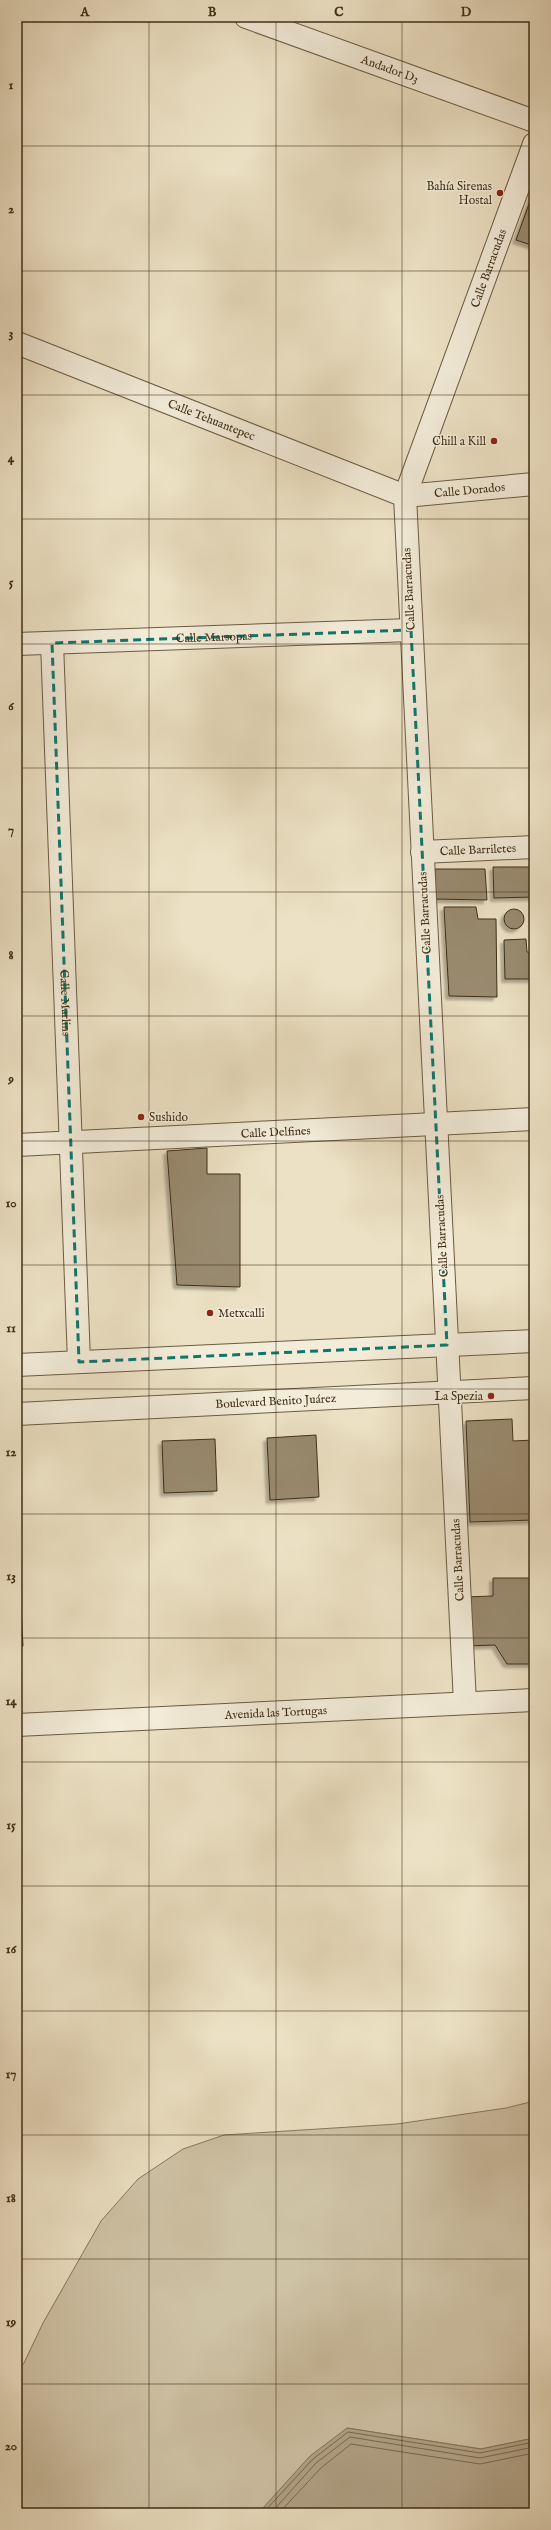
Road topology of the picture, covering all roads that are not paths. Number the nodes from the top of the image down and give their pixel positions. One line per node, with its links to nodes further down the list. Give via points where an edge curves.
1 (246, 17): 2 (street, Andador D3)
2 (534, 120)
3 (534, 144): 6 (street, Calle Barracudas)
4 (17, 343): 6 (street, Calle Tehuantepec)
5 (534, 484): 6 (street, Calle Dorados)
6 (405, 496): 7 (street, Calle Barracudas)
7 (411, 630): 8 (street, Calle Marsopas); 11 (street, Calle Barracudas)
8 (52, 643): 9 (street, Calle Marsopas); 14 (street, Calle Marlins)
9 (17, 644)
10 (534, 847): 11 (street, Calle Barriletes)
11 (422, 852): 13 (street, Calle Barracudas)
12 (534, 1119): 13 (street, Calle Delfines)
13 (436, 1124): 14 (street, Calle Delfines); 17 (street, Calle Barracudas)
14 (71, 1142): 15 (street, Calle Delfines); 18 (street, Calle Marlins)
15 (17, 1145)
16 (534, 1341): 17 (street)
17 (447, 1345): 18 (street); 21 (street, Calle Barracudas)
18 (79, 1362): 19 (street)
19 (17, 1365)
20 (534, 1388): 21 (street, Boulevard Benito Juárez)
21 (450, 1392): 22 (street, Boulevard Benito Juárez); 24 (street, Calle Barracudas)
22 (17, 1414)
23 (534, 1700): 24 (street, Avenida las Tortugas)
24 (465, 1703): 25 (street, Avenida las Tortugas)
25 (17, 1725)

